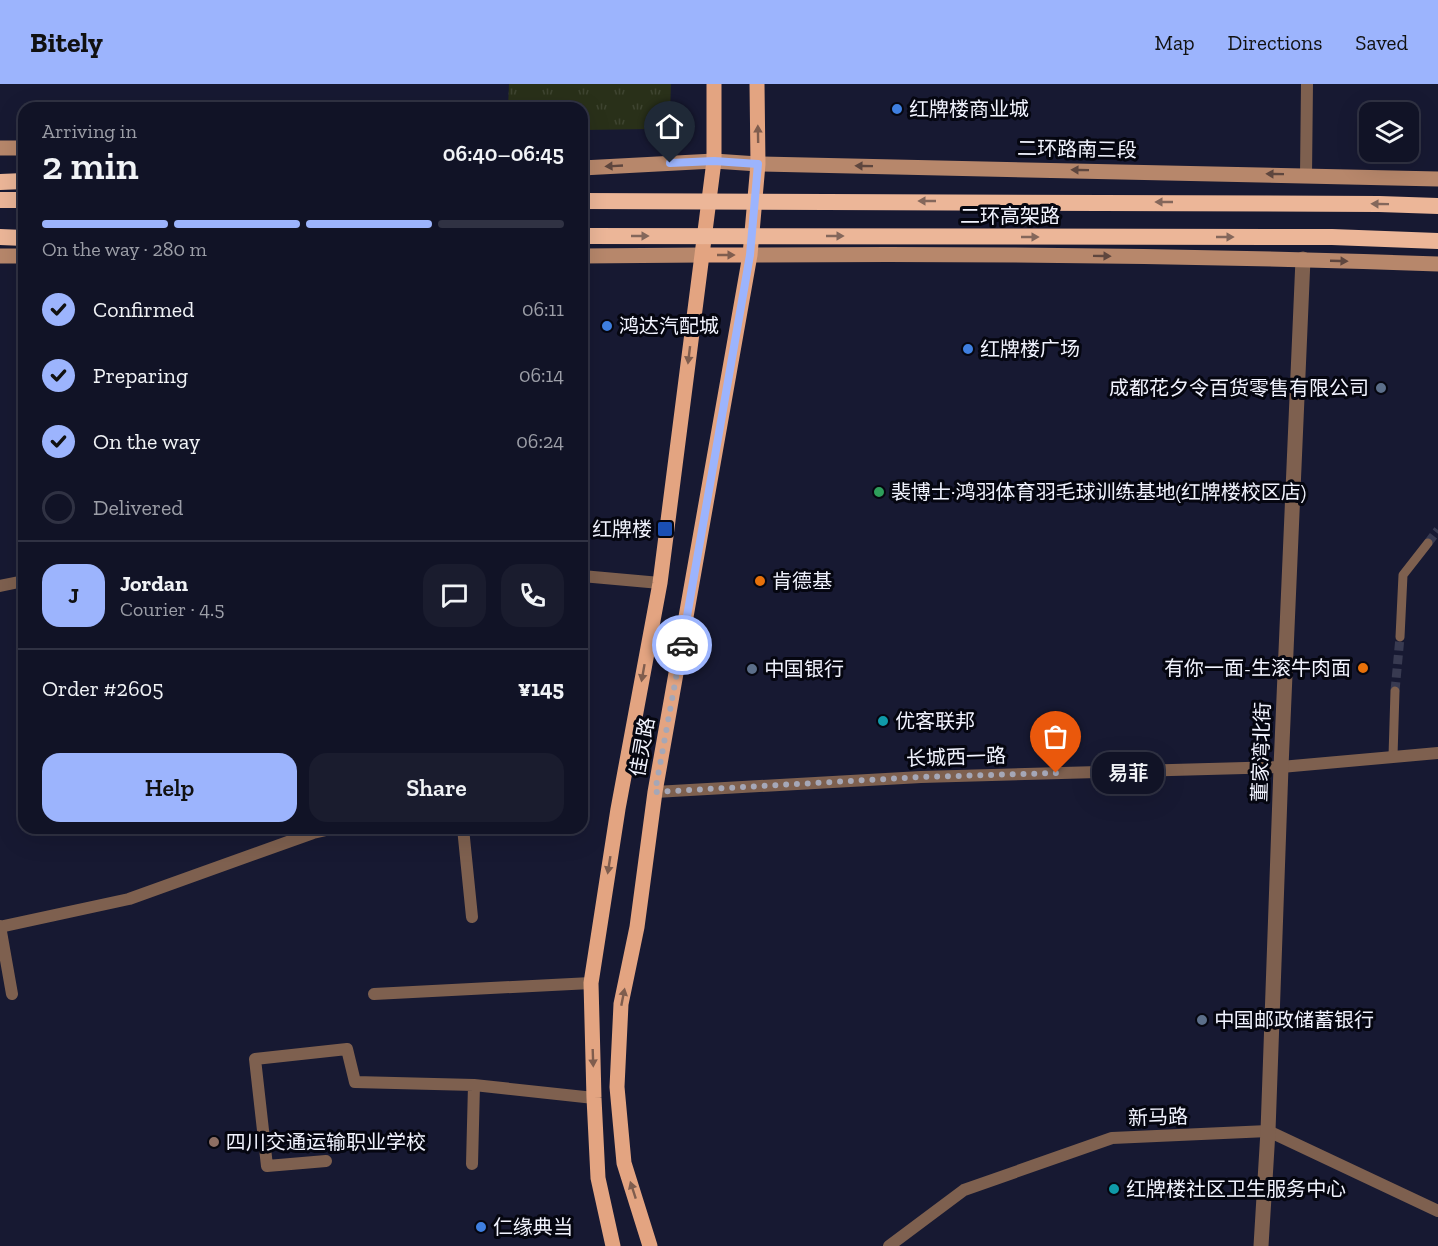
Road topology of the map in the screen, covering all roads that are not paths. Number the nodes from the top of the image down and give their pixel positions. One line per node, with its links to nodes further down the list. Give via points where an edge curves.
1 (714, 84): 6 (main road, 佳灵路)
2 (757, 84): 7 (main road, 佳灵路, one-way to 2)
3 (1307, 84): 9 (street)
4 (0, 148): 5 (main road)
5 (18, 148)
6 (714, 161): 7 (main road, 二环路南三段); 8 (main road, 二环路南三段, one-way to 8); 21 (main road, 佳灵路)
7 (758, 164): 9 (main road, 二环路南三段, one-way to 7); 22 (main road, 佳灵路)
8 (588, 168)
9 (1306, 175): 10 (main road, 二环路南三段)
10 (1438, 179)
11 (18, 181): 12 (highway)
12 (0, 182)
13 (0, 200): 14 (highway)
14 (18, 200)
15 (588, 201): 16 (highway, 二环高架路, one-way to 15)
16 (1438, 206)
17 (588, 236): 20 (highway, 二环高架路, one-way to 20, via 1332,237)
18 (0, 237): 19 (highway)
19 (18, 238)
20 (1438, 241)
21 (702, 255): 22 (main road, one-way to 22); 25 (main road); 31 (main road, 佳灵路, one-way to 31)
22 (750, 255): 26 (main road, one-way to 26); 38 (main road, 佳灵路)
23 (0, 256): 24 (main road)
24 (18, 256)
25 (588, 256)
26 (1303, 259): 27 (main road, one-way to 27); 37 (street, 董家湾北街)
27 (1438, 264)
28 (1428, 543): 33 (street, via 1402,575)
29 (588, 577): 31 (street)
30 (18, 582): 32 (street)
31 (660, 583): 43 (main road, 佳灵路, one-way to 43)
32 (0, 586)
33 (1400, 637)
34 (1395, 692): 36 (street)
35 (1438, 753): 36 (street, 长城西一路)
36 (1393, 756): 37 (street, 长城西一路)
37 (1281, 767): 38 (street, 长城西一路, via 921,777); 48 (street, 董家湾北街)
38 (655, 792): 53 (main road, 佳灵路, one-way to 38, via 624,1162 617,1087 621,1005 638,927)
39 (310, 834): 42 (street, via 129,899)
40 (464, 834): 41 (street)
41 (472, 917)
42 (0, 926): 44 (street)
43 (591, 983): 45 (street); 47 (main road, 佳灵路, one-way to 47)
44 (12, 994)
45 (374, 994)
46 (474, 1085): 47 (street); 49 (street, via 355,1082 347,1049 255,1059 267,1166); 50 (street)
47 (594, 1098): 52 (main road, 佳灵路, via 598,1178)
48 (1268, 1131): 51 (street, 新马路); 54 (street, 新马路, via 1112,1138 964,1190); 55 (street, 董家湾北街)
49 (326, 1161)
50 (472, 1164)
51 (1438, 1211)
52 (613, 1246)
53 (650, 1246)
54 (889, 1246)
55 (1261, 1246)

